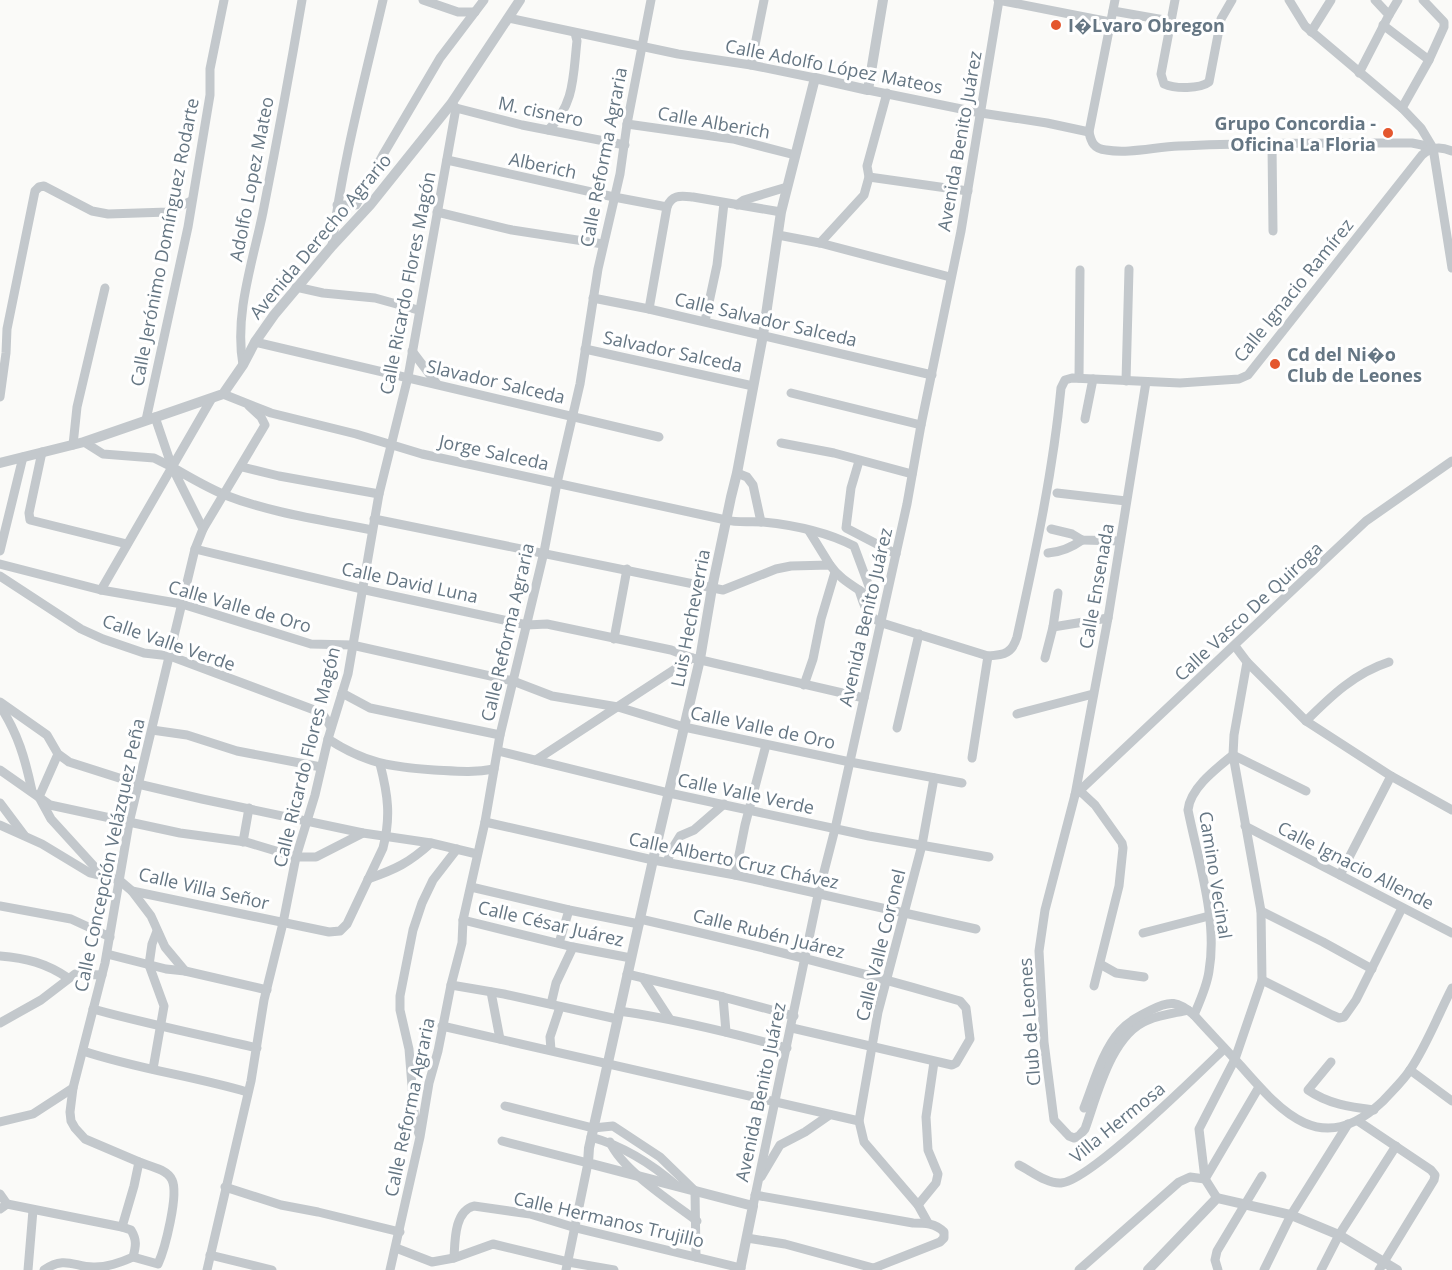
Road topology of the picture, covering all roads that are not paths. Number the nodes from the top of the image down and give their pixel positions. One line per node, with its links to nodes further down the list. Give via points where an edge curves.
1 (224, 0): 51 (street, Calle Jerónimo Domínguez Rodarte)
2 (302, 0): 79 (street, Adolfo Lopez Mateo, via 245,291 240,342)
3 (383, 0): 53 (street)
4 (423, 0): 20 (street, via 458,12)
5 (484, 0): 20 (street)
6 (520, 0): 22 (street, Avenida Derecho Agrario)
7 (651, 0): 28 (street, Calle Reforma Agraria)
8 (764, 0): 30 (street)
9 (883, 0): 33 (street)
10 (999, 0): 24 (street); 37 (street, Avenida Benito Juárez)
11 (1115, 0): 19 (street)
12 (1175, 0): 23 (street)
13 (1232, 0): 23 (street, via 1221,19 1211,78 1203,86 1164,84 1161,74)
14 (1290, 0): 26 (street)
15 (1330, 0): 26 (street)
16 (1375, 0): 21 (street)
17 (1398, 0): 21 (street)
18 (1423, 0): 29 (street, via 1444,22)
19 (1113, 11): 23 (street); 24 (street)
20 (475, 12): 54 (street, via 440,58)
21 (1389, 15): 25 (street)
22 (508, 18): 27 (street, Calle Adolfo López Mateos); 35 (street, Avenida Derecho Agrario)
23 (1170, 21)
24 (1110, 22): 40 (street)
25 (1383, 25): 29 (street); 31 (street)
26 (1311, 32): 31 (street)
27 (575, 33): 28 (street, Calle Adolfo López Mateos); 39 (street, via 570,99 560,119)
28 (642, 46): 30 (street, Calle Adolfo López Mateos); 38 (street, Calle Reforma Agraria)
29 (1430, 60): 36 (street)
30 (751, 65): 32 (street, Calle Adolfo López Mateos)
31 (1359, 73): 36 (street)
32 (815, 78): 33 (street, Calle Adolfo López Mateos); 45 (street, Luis Hecheverria)
33 (868, 90): 34 (street, Calle Adolfo López Mateos)
34 (887, 93): 37 (street, Calle Adolfo López Mateos); 47 (street, via 867,166)
35 (454, 106): 39 (street, M. cisnero); 46 (street, Calle Ricardo Flores Magón); 55 (street, Avenida Derecho Agrario)
36 (1402, 108): 43 (street, via 1420,128)
37 (981, 113): 40 (street, Calle Adolfo López Mateos); 49 (street, Avenida Benito Juárez)
38 (627, 124): 41 (street, Calle Reforma Agraria); 45 (street, Calle Alberich, via 734,139)
39 (548, 130): 41 (street, M. cisnero)
40 (1089, 132): 42 (street, via 1094,146 1106,150)
41 (625, 145): 50 (street, Calle Reforma Agraria)
42 (1272, 145): 43 (street, via 1418,143); 60 (street)
43 (1430, 149): 44 (street); 65 (street); 85 (street, Calle Ignacio Ramírez, via 1248,375 1239,379)
44 (1452, 151)
45 (795, 155): 48 (street, Luis Hecheverria)
46 (447, 160): 50 (street, Alberich); 58 (street, Calle Ricardo Flores Magón)
47 (869, 177): 49 (street); 62 (street, via 864,195)
48 (787, 187): 56 (street); 59 (street, Luis Hecheverria)
49 (968, 191): 68 (street, Avenida Benito Juárez)
50 (615, 197): 57 (street, Alberich); 63 (street, Calle Reforma Agraria)
51 (191, 201): 90 (street, via 168,212 108,214 92,211 44,186 35,191 7,329); 94 (street, Calle Jerónimo Domínguez Rodarte)
52 (724, 203): 56 (street); 57 (street, via 673,198); 74 (street)
53 (337, 205): 54 (street); 64 (street)
54 (356, 205): 55 (street)
55 (370, 205): 64 (street, Avenida Derecho Agrario)
56 (737, 205): 59 (street)
57 (667, 207): 72 (street)
58 (436, 212): 63 (street, via 512,230); 73 (street, Calle Ricardo Flores Magón)
59 (781, 212): 61 (street, Luis Hecheverria)
60 (1273, 231)
61 (778, 235): 62 (street); 75 (street, Luis Hecheverria)
62 (819, 243): 68 (street)
63 (603, 244): 71 (street, Calle Reforma Agraria)
64 (332, 246): 69 (street, Avenida Derecho Agrario)
65 (1452, 268)
66 (1080, 270): 82 (street)
67 (1129, 270): 84 (street)
68 (950, 277): 80 (street, Avenida Benito Juárez)
69 (296, 287): 73 (street, via 375,298); 76 (street, Avenida Derecho Agrario)
70 (105, 288): 98 (street, via 77,407)
71 (593, 298): 72 (street, Calle Salvador Salceda); 77 (street, Calle Reforma Agraria)
72 (649, 309): 74 (street, Calle Salvador Salceda)
73 (418, 310): 78 (street, Calle Ricardo Flores Magón)
74 (705, 321): 75 (street, Calle Salvador Salceda)
75 (763, 335): 80 (street, Calle Salvador Salceda); 87 (street, Luis Hecheverria)
76 (255, 342): 79 (street, Avenida Derecho Agrario); 81 (street, Slavador Salceda)
77 (585, 349): 87 (street, Salvador Salceda); 93 (street, Calle Reforma Agraria)
78 (412, 351): 81 (street, Calle Ricardo Flores Magón); 86 (street)
79 (243, 365): 89 (street, Avenida Derecho Agrario)
80 (932, 375): 96 (street, Avenida Benito Juárez)
81 (408, 377): 86 (street, Slavador Salceda); 100 (street, Calle Ricardo Flores Magón)
82 (1079, 378): 83 (street, Calle Ignacio Ramírez); 153 (street, via 1068,378 1061,388 1038,541 1014,647 1003,655)
83 (1093, 379): 84 (street, Calle Ignacio Ramírez); 95 (street)
84 (1126, 381): 85 (street, Calle Ignacio Ramírez)
85 (1146, 382): 114 (street, Calle Ensenada)
86 (436, 384): 93 (street, Slavador Salceda)
87 (753, 386): 108 (street, Luis Hecheverria)
88 (791, 393): 96 (street)
89 (223, 394): 91 (street); 92 (street, Jorge Salceda)
90 (0, 397)
91 (212, 398): 94 (street); 106 (street)
92 (249, 406): 100 (street, Jorge Salceda); 107 (street, Calle Concepción Velázquez Peña, via 265,425)
93 (573, 417): 97 (street, Slavador Salceda); 110 (street, Calle Reforma Agraria)
94 (151, 418): 98 (street); 106 (street)
95 (1085, 419)
96 (921, 425): 109 (street, Avenida Benito Juárez)
97 (659, 437)
98 (78, 443): 101 (street); 106 (street, via 103,454 154,458)
99 (781, 443): 103 (street)
100 (391, 444): 110 (street, Jorge Salceda); 112 (street, Calle Ricardo Flores Magón)
101 (42, 452): 102 (street); 125 (street, via 30,520)
102 (23, 457): 105 (street); 128 (street)
103 (859, 461): 109 (street); 118 (street)
104 (1452, 461): 151 (street, Calle Vasco De Quiroga, via 1366,522)
105 (0, 463)
106 (172, 467): 113 (street); 119 (street); 125 (street)
107 (242, 467): 112 (street); 113 (street, Calle Concepción Velázquez Peña)
108 (737, 473): 116 (street, Luis Hecheverria); 117 (street, via 753,485)
109 (912, 474): 131 (street, Avenida Benito Juárez)
110 (557, 483): 116 (street, Jorge Salceda); 129 (street, Calle Reforma Agraria)
111 (1057, 493): 114 (street)
112 (379, 494): 115 (street, Calle Ricardo Flores Magón)
113 (224, 495): 119 (street, Calle Concepción Velázquez Peña); 121 (street)
114 (1126, 501): 124 (street, Calle Ensenada)
115 (374, 519): 121 (street, Calle Ricardo Flores Magón); 129 (street)
116 (726, 520): 117 (street, Jorge Salceda); 136 (street, Luis Hecheverria)
117 (762, 522): 122 (street, Jorge Salceda)
118 (846, 528): 126 (street); 131 (street)
119 (203, 529): 127 (street, Calle Concepción Velázquez Peña)
120 (1051, 529): 123 (street)
121 (372, 530): 137 (street, Calle Ricardo Flores Magón)
122 (809, 531): 126 (street, Jorge Salceda); 133 (street)
123 (1082, 540): 124 (street); 130 (street, via 1066,550)
124 (1120, 541): 144 (street, Calle Ensenada)
125 (127, 543): 138 (street)
126 (854, 546): 141 (street)
127 (195, 549): 137 (street, Calle David Luna); 142 (street, Calle Concepción Velázquez Peña)
128 (0, 551)
129 (544, 552): 134 (street); 146 (street, Calle Reforma Agraria)
130 (1048, 553)
131 (896, 554): 143 (street, Avenida Benito Juárez)
132 (0, 564): 138 (street, Calle Valle de Oro)
133 (833, 568): 136 (street, via 791,566 758,575 729,589); 139 (street); 159 (street)
134 (627, 569): 136 (street); 149 (street)
135 (0, 576): 152 (street, Calle Valle Verde, via 81,630 144,653)
136 (712, 588): 155 (street, Luis Hecheverria)
137 (361, 589): 146 (street, Calle David Luna); 150 (street, Calle Ricardo Flores Magón)
138 (101, 590): 142 (street, Calle Valle de Oro)
139 (859, 590): 141 (street); 145 (street, via 872,619)
140 (1058, 593): 147 (street)
141 (873, 597): 143 (street)
142 (182, 604): 150 (street, Calle Valle de Oro, via 311,644); 152 (street, Calle Concepción Velázquez Peña)
143 (886, 604): 145 (street, Avenida Benito Juárez)
144 (1108, 618): 147 (street); 161 (street, Calle Ensenada)
145 (882, 623): 148 (street); 162 (street, Avenida Benito Juárez)
146 (527, 625): 149 (street, Calle David Luna, via 547,624); 158 (street, Calle Reforma Agraria)
147 (1053, 627): 154 (street)
148 (919, 634): 153 (street); 169 (street)
149 (614, 639): 155 (street, Calle David Luna)
150 (352, 645): 158 (street, Calle Valle de Oro); 160 (street, Calle Ricardo Flores Magón)
151 (1235, 646): 156 (street); 190 (street, Calle Vasco De Quiroga)
152 (170, 656): 167 (street, Calle Valle Verde, via 317,711); 170 (street, Calle Concepción Velázquez Peña)
153 (988, 656): 177 (street)
154 (1045, 658)
155 (696, 659): 159 (street, Calle David Luna); 164 (street); 168 (street, Luis Hecheverria)
156 (1247, 662): 166 (street); 176 (street, Camino Vecinal)
157 (1389, 662): 166 (street, via 1344,685)
158 (513, 681): 164 (street, Calle Valle de Oro, via 552,696); 171 (street, Calle Reforma Agraria)
159 (804, 686): 162 (street, Calle David Luna)
160 (342, 693): 167 (street, Calle Ricardo Flores Magón); 171 (street, via 370,708)
161 (1093, 694): 165 (street); 190 (street, Calle Ensenada)
162 (864, 698): 179 (street, Avenida Benito Juárez)
163 (0, 704): 175 (street, via 47,735); 191 (street, via 16,732)
164 (618, 706): 168 (street, Calle Valle de Oro); 178 (street)
165 (1017, 714)
166 (1306, 721): 184 (street)
167 (331, 727): 172 (street, Calle Ricardo Flores Magón)
168 (684, 727): 173 (street, Calle Valle de Oro); 189 (street, Luis Hecheverria)
169 (897, 728)
170 (152, 730): 181 (street); 187 (street, Calle Concepción Velázquez Peña)
171 (500, 735): 174 (street, Calle Reforma Agraria)
172 (328, 739): 180 (street); 181 (street, Calle Ricardo Flores Magón)
173 (766, 746): 179 (street, Calle Valle de Oro); 195 (street)
174 (498, 751): 178 (street, Calle Valle Verde); 182 (street, Calle Reforma Agraria)
175 (58, 754): 187 (street, via 69,762); 191 (street)
176 (1233, 755): 188 (street); 201 (street, Camino Vecinal); 228 (street, Camino Vecinal, via 1189,803)
177 (972, 758)
178 (536, 760): 189 (street, Calle Valle Verde)
179 (850, 762): 185 (street, Calle Valle de Oro); 202 (street, Avenida Benito Juárez)
180 (380, 764): 182 (street, via 473,773); 204 (street, via 387,790)
181 (321, 767): 197 (street, Calle Ricardo Flores Magón)
182 (494, 769): 198 (street, Calle Reforma Agraria)
183 (0, 770): 191 (street)
184 (1391, 776): 196 (street); 216 (street)
185 (934, 778): 186 (street, Calle Valle de Oro); 208 (street, Calle Valle Coronel)
186 (963, 783)
187 (138, 784): 194 (street); 199 (street, Calle Concepción Velázquez Peña)
188 (1306, 791)
189 (669, 793): 193 (street, Calle Valle Verde); 213 (street, Luis Hecheverria)
190 (1078, 793): 243 (street, via 1095,806 1123,848 1119,886); 262 (street, Club de Leones, via 1045,910 1039,951 1044,1042 1054,1120 1069,1136 1079,1136 1121,1041 1146,1020)
191 (35, 794): 199 (street, via 50,805); 217 (street, via 51,819)
192 (0, 803): 205 (street, Calle Villa Señor)
193 (724, 804): 195 (street, Calle Valle Verde); 214 (street, via 680,836)
194 (249, 808): 197 (street); 206 (street)
195 (750, 809): 202 (street, Calle Valle Verde); 215 (street)
196 (1452, 810)
197 (307, 820): 203 (street); 211 (street, Calle Ricardo Flores Magón)
198 (485, 822): 210 (street, Calle Reforma Agraria); 213 (street, Calle Alberto Cruz Chávez)
199 (129, 823): 206 (street); 219 (street, Calle Concepción Velázquez Peña)
200 (0, 825): 205 (street, Calle Villa Señor)
201 (1245, 826): 216 (street, Calle Ignacio Allende); 226 (street, Camino Vecinal)
202 (835, 829): 208 (street, Calle Valle Verde); 222 (street, Avenida Benito Juárez)
203 (363, 833): 204 (street); 211 (street, via 316,857)
204 (386, 836): 207 (street); 218 (street)
205 (26, 837): 217 (street, Calle Villa Señor, via 90,873)
206 (243, 842): 211 (street)
207 (431, 843): 209 (street); 218 (street, via 412,861)
208 (922, 845): 212 (street, Calle Valle Verde); 227 (street, Calle Valle Coronel)
209 (457, 849): 210 (street); 298 (street, via 433,880 422,903 400,996)
210 (477, 854): 220 (street, Calle Reforma Agraria)
211 (297, 857): 231 (street, Calle Ricardo Flores Magón)
212 (989, 857)
213 (653, 860): 214 (street, Calle Alberto Cruz Chávez); 230 (street, Luis Hecheverria)
214 (667, 862): 215 (street, Calle Alberto Cruz Chávez)
215 (735, 875): 222 (street, Calle Alberto Cruz Chávez)
216 (1340, 875): 224 (street, Calle Ignacio Allende)
217 (104, 876): 219 (street, Calle Villa Señor)
218 (368, 879): 231 (street, Calle Villa Señor, via 340,931)
219 (118, 880): 221 (street, Calle Villa Señor); 236 (street, Calle Concepción Velázquez Peña)
220 (471, 887): 225 (street, Calle Rubén Juárez); 229 (street, Calle Reforma Agraria)
221 (132, 891): 231 (street, Calle Villa Señor); 233 (street)
222 (818, 895): 227 (street, Calle Alberto Cruz Chávez); 242 (street, Avenida Benito Juárez)
223 (0, 906): 236 (street, via 71,919)
224 (1402, 908): 235 (street, Calle Ignacio Allende); 245 (street)
225 (569, 910): 230 (street, Calle Rubén Juárez); 237 (street)
226 (1261, 911): 245 (street); 253 (street, Camino Vecinal)
227 (903, 913): 232 (street, Calle Alberto Cruz Chávez); 252 (street, Calle Valle Coronel)
228 (1209, 916): 234 (street); 262 (street, Camino Vecinal, via 1209,971 1206,986)
229 (463, 920): 237 (street, Calle César Juárez); 254 (street, Calle Reforma Agraria, via 462,944)
230 (639, 921): 241 (street, Luis Hecheverria); 242 (street, Calle Rubén Juárez)
231 (283, 923): 257 (street, Calle Ricardo Flores Magón)
232 (976, 929)
233 (157, 931): 244 (street); 246 (street)
234 (1143, 933)
235 (1452, 933)
236 (110, 937): 239 (street, Calle Concepción Velázquez Peña)
237 (559, 943): 238 (street, Calle César Juárez)
238 (573, 946): 241 (street, Calle César Juárez); 260 (street, via 556,983)
239 (107, 954): 244 (street); 248 (street, Calle Concepción Velázquez Peña)
240 (0, 956): 250 (street, via 26,958)
241 (631, 958): 247 (street, Luis Hecheverria)
242 (806, 959): 252 (street, Calle Rubén Juárez); 264 (street, Avenida Benito Juárez)
243 (1100, 964): 249 (street, via 1116,973); 255 (street)
244 (149, 965): 246 (street); 267 (street, via 164,1006)
245 (1372, 969): 253 (street, via 1348,1014 1339,1018)
246 (185, 971): 257 (street)
247 (627, 974): 251 (street); 263 (street, Luis Hecheverria)
248 (102, 975): 250 (street, via 75,974); 261 (street, Calle Concepción Velázquez Peña)
249 (1144, 977)
250 (68, 978): 266 (street, via 41,1000)
251 (643, 978): 259 (street); 265 (street)
252 (888, 980): 272 (street, Calle Valle Coronel); 279 (street, Calle Rubén Juárez, via 960,1001 966,1008 970,1038 957,1063)
253 (1262, 980): 278 (street, Camino Vecinal)
254 (451, 985): 258 (street); 268 (street, Calle Reforma Agraria)
255 (1094, 986)
256 (1452, 988): 283 (street)
257 (267, 990): 273 (street, Calle Ricardo Flores Magón)
258 (491, 992): 260 (street); 271 (street)
259 (723, 996): 264 (street); 270 (street)
260 (556, 1006): 263 (street); 276 (street)
261 (93, 1009): 267 (street); 277 (street, Calle Concepción Velázquez Peña)
262 (1191, 1013): 275 (street); 290 (street, via 1170,1002 1162,1004 1120,1031)
263 (618, 1015): 265 (street); 281 (street, Luis Hecheverria)
264 (794, 1016): 269 (street, Avenida Benito Juárez)
265 (669, 1018): 270 (street)
266 (0, 1023)
267 (162, 1026): 273 (street); 282 (street)
268 (442, 1026): 271 (street); 298 (street, Calle Reforma Agraria)
269 (792, 1028): 272 (street); 274 (street, Avenida Benito Juárez)
270 (726, 1032): 274 (street)
271 (500, 1039): 276 (street)
272 (872, 1046): 279 (street); 293 (street, Calle Valle Coronel)
273 (257, 1048): 286 (street, Calle Ricardo Flores Magón)
274 (788, 1048): 288 (street, Avenida Benito Juárez)
275 (1224, 1049): 278 (street); 304 (street, Villa Hermosa, via 1129,1137 1077,1176 1066,1182 1052,1182)
276 (551, 1050): 281 (street)
277 (83, 1052): 282 (street); 285 (street, Calle Concepción Velázquez Peña)
278 (1235, 1059): 284 (street); 307 (street, Camino Vecinal, via 1200,1129)
279 (934, 1062): 315 (street, via 926,1117 928,1150 938,1174 936,1184)
280 (1331, 1062): 291 (street, via 1308,1090 1346,1106)
281 (607, 1064): 288 (street); 297 (street, Luis Hecheverria)
282 (153, 1069): 286 (street)
283 (1410, 1070): 287 (street); 291 (street)
284 (1259, 1087): 296 (street, via 1281,1109 1302,1122 1322,1127); 307 (street)
285 (73, 1088): 295 (street, via 25,1118); 302 (street, Calle Concepción Velázquez Peña, via 70,1112 75,1128 85,1139)
286 (247, 1092): 309 (street, Calle Ricardo Flores Magón)
287 (1452, 1101)
288 (776, 1103): 292 (street); 312 (street, Avenida Benito Juárez)
289 (505, 1106): 297 (street)
290 (1084, 1108)
291 (1374, 1110): 294 (street)
292 (828, 1116): 293 (street); 312 (street, via 780,1145)
293 (859, 1121): 315 (street, via 864,1142)
294 (1358, 1121): 296 (street); 301 (street)
295 (0, 1122)
296 (1348, 1124): 318 (street)
297 (592, 1133): 300 (street); 303 (street, Luis Hecheverria); 310 (street, via 613,1126 660,1157)
298 (420, 1137): 323 (street, Calle Reforma Agraria)
299 (502, 1141): 303 (street)
300 (610, 1142): 305 (street); 308 (street, via 650,1164)
301 (1396, 1146): 324 (street); 332 (street, via 1435,1174)
302 (139, 1162): 321 (street); 328 (street, via 165,1173 172,1179 174,1189 165,1246 158,1264)
303 (588, 1163): 305 (street); 322 (street)
304 (1019, 1165)
305 (639, 1176): 308 (street); 319 (street)
306 (1262, 1176): 314 (street)
307 (1205, 1179): 313 (street, Camino Vecinal); 341 (street, via 1190,1177 1179,1182)
308 (677, 1186): 310 (street)
309 (225, 1187): 323 (street, via 281,1205); 327 (street, Calle Ricardo Flores Magón)
310 (695, 1191): 312 (street); 319 (street)
311 (0, 1194): 316 (street)
312 (755, 1195): 320 (street); 325 (street, Avenida Benito Juárez)
313 (1217, 1198): 314 (street); 342 (street)
314 (1246, 1203): 318 (street); 343 (street, via 1218,1251)
315 (918, 1205): 320 (street)
316 (3, 1207): 317 (street)
317 (33, 1210): 321 (street); 335 (street)
318 (1291, 1215): 324 (street); 344 (street)
319 (697, 1221): 329 (street)
320 (928, 1223): 334 (street, via 944,1232 940,1242)
321 (122, 1227): 328 (street, via 135,1236)
322 (576, 1228): 329 (street, Calle Hermanos Trujillo); 330 (street, Calle Hermanos Trujillo, via 530,1214 474,1206 463,1212 459,1221); 331 (street)
323 (400, 1232): 326 (street, Calle Reforma Agraria)
324 (1339, 1235): 332 (street); 345 (street)
325 (747, 1238): 333 (street, Avenida Benito Juárez); 334 (street)
326 (396, 1248): 330 (street, via 432,1262); 339 (street, Calle Reforma Agraria)
327 (210, 1255): 337 (street, Calle Ricardo Flores Magón); 338 (street)
328 (133, 1257): 336 (street, via 94,1268 72,1262)
329 (696, 1257): 333 (street, Calle Hermanos Trujillo)
330 (454, 1258): 331 (street, via 493,1244)
331 (567, 1266): 340 (street)
332 (1381, 1266): 346 (street)
333 (741, 1269)
334 (877, 1269)
335 (28, 1270)
336 (44, 1270)
337 (207, 1270)
338 (272, 1270)
339 (390, 1270)
340 (614, 1270)
341 (1079, 1270)
342 (1149, 1270)
343 (1218, 1270)
344 (1264, 1270)
345 (1321, 1270)
346 (1398, 1270)

